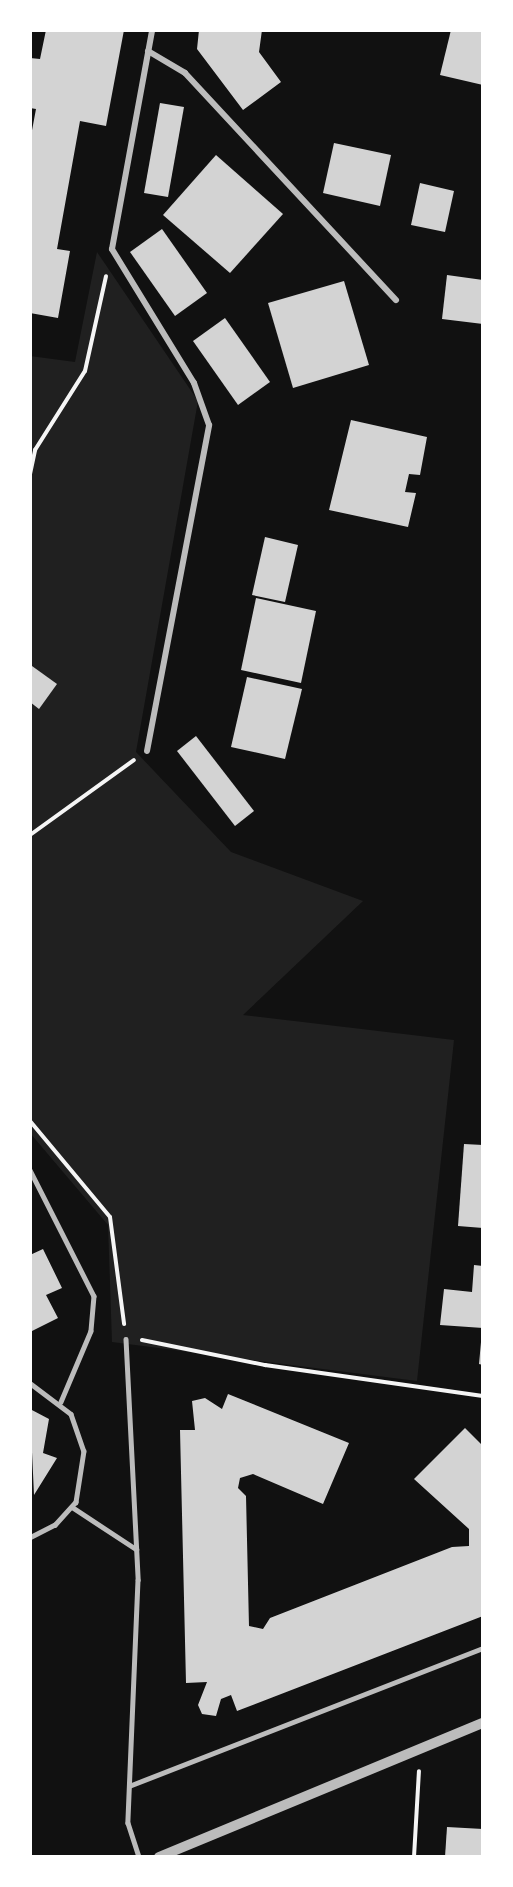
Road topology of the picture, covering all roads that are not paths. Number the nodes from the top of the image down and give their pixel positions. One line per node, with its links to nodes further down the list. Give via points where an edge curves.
1 (152, 30): 2 (street)
2 (148, 51): 3 (street, via 185,73); 4 (street, via 112,249 194,383 209,425)
3 (396, 300)
4 (147, 751)
5 (30, 1170): 8 (lane, via 94,1296 91,1331)
6 (126, 1339): 11 (lane)
7 (30, 1383): 8 (lane)
8 (61, 1402): 9 (lane, via 78,1425 84,1451 82,1486)
9 (72, 1507): 10 (lane); 11 (lane)
10 (30, 1538)
11 (136, 1549): 14 (lane)
12 (483, 1648): 14 (lane)
13 (483, 1723): 16 (street)
14 (129, 1786): 15 (lane, via 128,1823)
15 (139, 1857)
16 (159, 1857)

